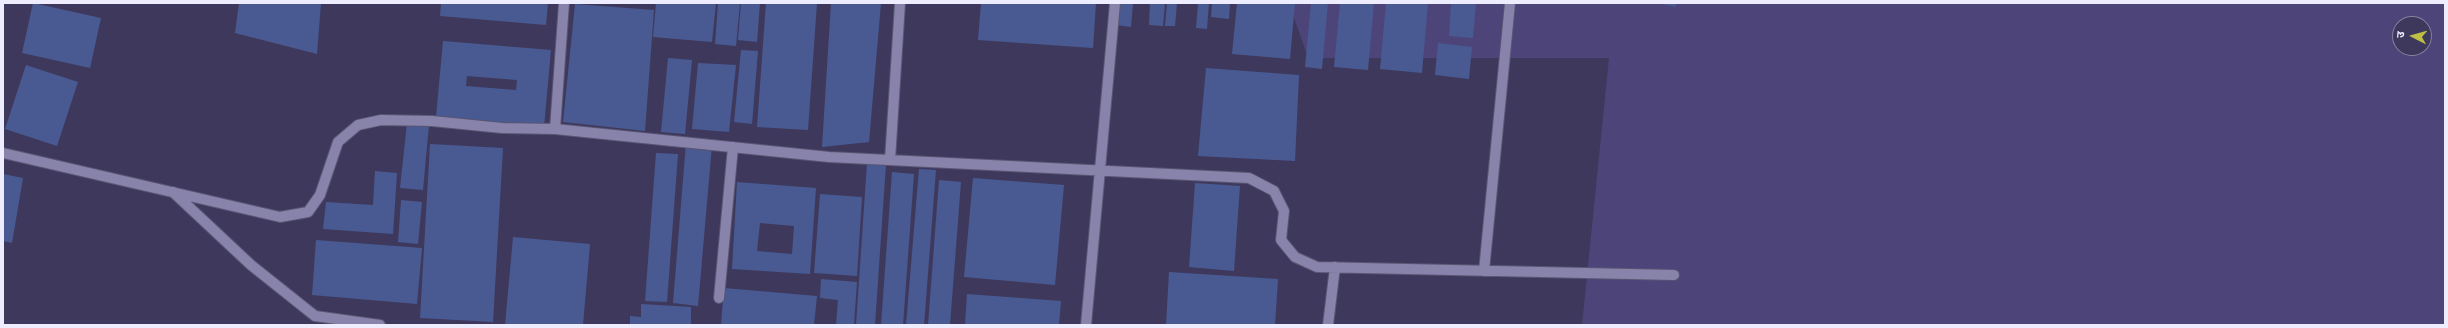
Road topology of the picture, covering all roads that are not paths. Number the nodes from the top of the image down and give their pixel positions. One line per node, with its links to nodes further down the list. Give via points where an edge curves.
1 (564, 3): 5 (street)
2 (900, 3): 8 (street)
3 (1115, 3): 9 (street)
4 (1510, 3): 12 (street)
5 (555, 130): 6 (street); 10 (street, via 432,121 381,120 358,125 338,142 320,195 308,212 295,216 280,217)
6 (733, 146): 8 (street, via 829,157); 14 (street)
7 (3, 153): 10 (street)
8 (890, 160): 9 (street)
9 (1102, 172): 11 (street, via 1249,178 1274,191 1284,211 1281,240 1295,257 1317,267); 16 (street)
10 (173, 192): 15 (street, via 251,265 315,316)
11 (1335, 267): 12 (street); 17 (street)
12 (1484, 271): 13 (street)
13 (1674, 275)
14 (719, 298)
15 (380, 325)
16 (1086, 325)
17 (1328, 325)

